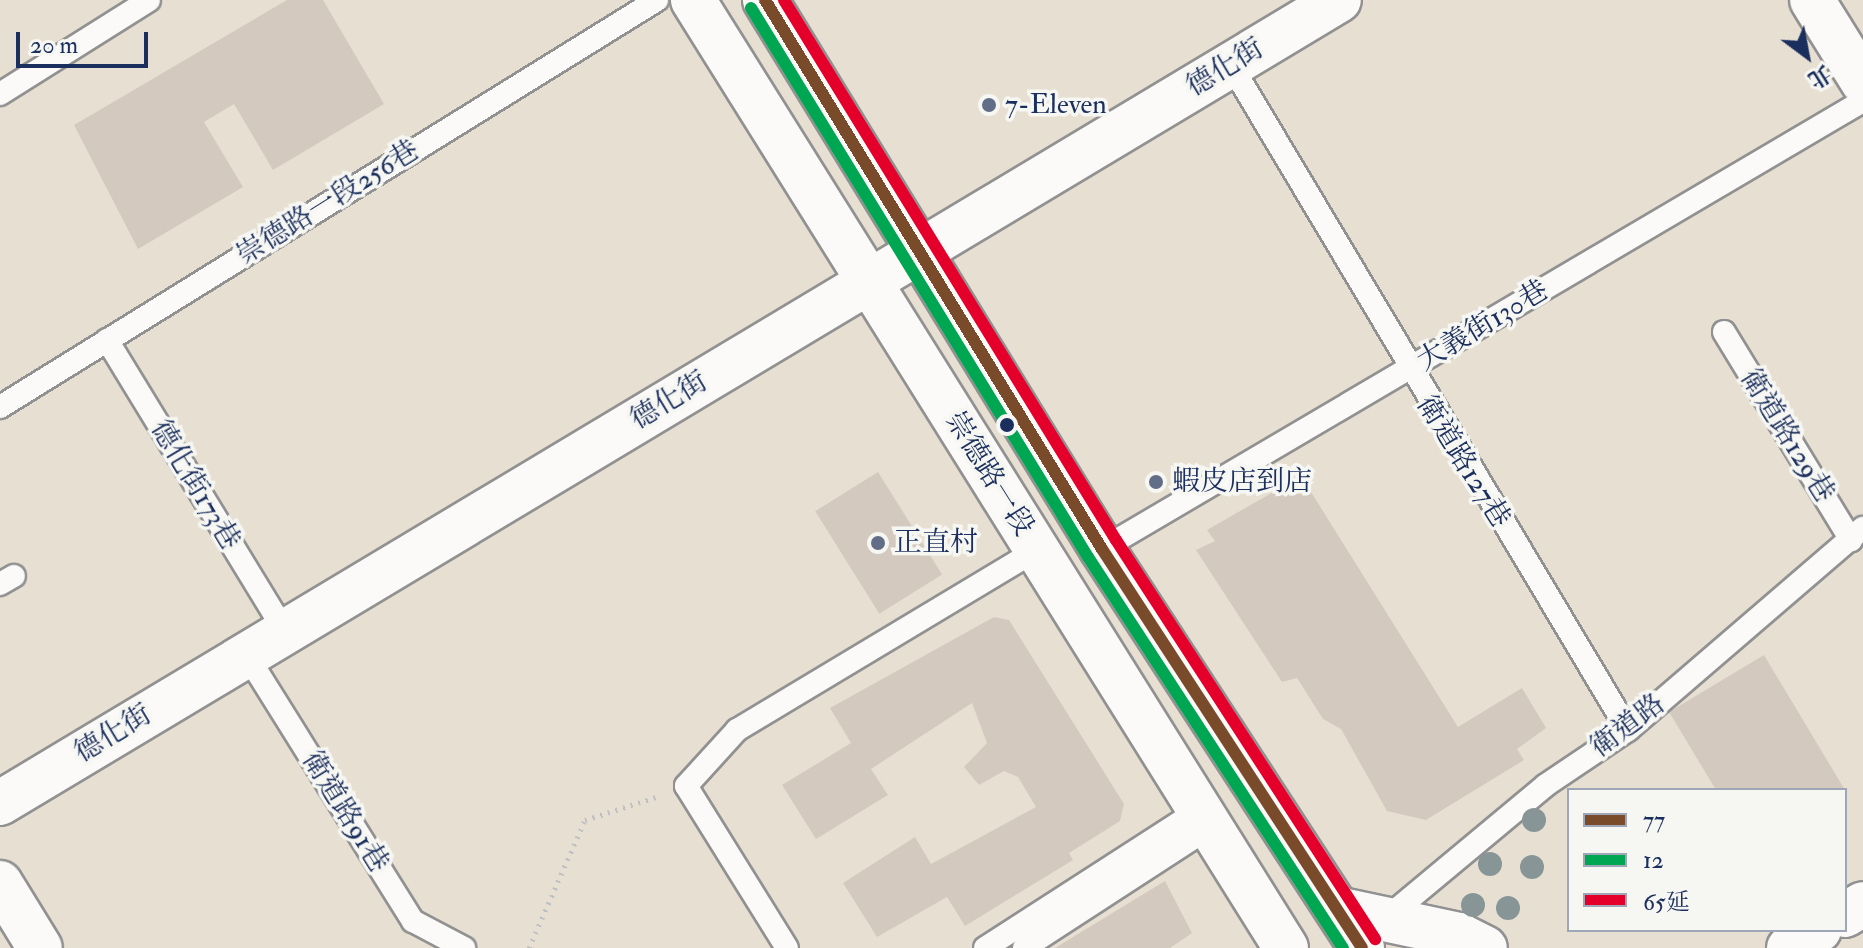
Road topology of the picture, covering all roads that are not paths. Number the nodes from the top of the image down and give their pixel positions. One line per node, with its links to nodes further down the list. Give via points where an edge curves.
1 (149, 0): 9 (lane)
2 (657, 0): 14 (lane, 崇德路一段256巷)
3 (693, 0): 12 (main road, 崇德路一段)
4 (765, 0): 11 (main road, 崇德路一段)
5 (1339, 0): 7 (main road, 德化街)
6 (1812, 0): 8 (main road)
7 (1231, 65): 11 (main road, 德化街); 15 (lane, 衛道路127巷)
8 (1863, 82)
9 (0, 94)
10 (1863, 101): 15 (lane, 大義街130巷)
11 (923, 250): 12 (main road, 德化街); 18 (main road, 崇德路一段)
12 (867, 281): 19 (main road, 崇德路一段); 20 (main road, 德化街)
13 (1724, 332): 17 (lane, 衛道路129巷)
14 (107, 340): 16 (lane, 崇德路一段256巷); 20 (lane, 德化街173巷)
15 (1407, 370): 18 (lane, 大義街130巷); 22 (lane, 衛道路127巷)
16 (0, 407)
17 (1857, 534): 22 (lane, 衛道路)
18 (1102, 549): 26 (main road, 崇德路一段)
19 (1037, 550): 24 (main road, 崇德路一段); 31 (lane, via 737,730 686,786)
20 (284, 630): 21 (main road, 德化街)
21 (246, 654): 23 (main road, 德化街); 30 (lane, 衛道路91巷, via 413,921)
22 (1628, 730): 26 (lane, 衛道路, via 1546,785 1396,910)
23 (0, 803)
24 (1204, 819): 28 (main road, 崇德路一段); 32 (lane); 33 (lane)
25 (0, 883): 29 (main road)
26 (1337, 909): 34 (main road, 崇德路一段); 35 (main road, via 1459,935)
27 (1816, 932): 36 (main road)
28 (1281, 945)
29 (40, 948)
30 (464, 948)
31 (787, 948)
32 (985, 948)
33 (1024, 948)
34 (1362, 948)
35 (1485, 948)
36 (1789, 948)

